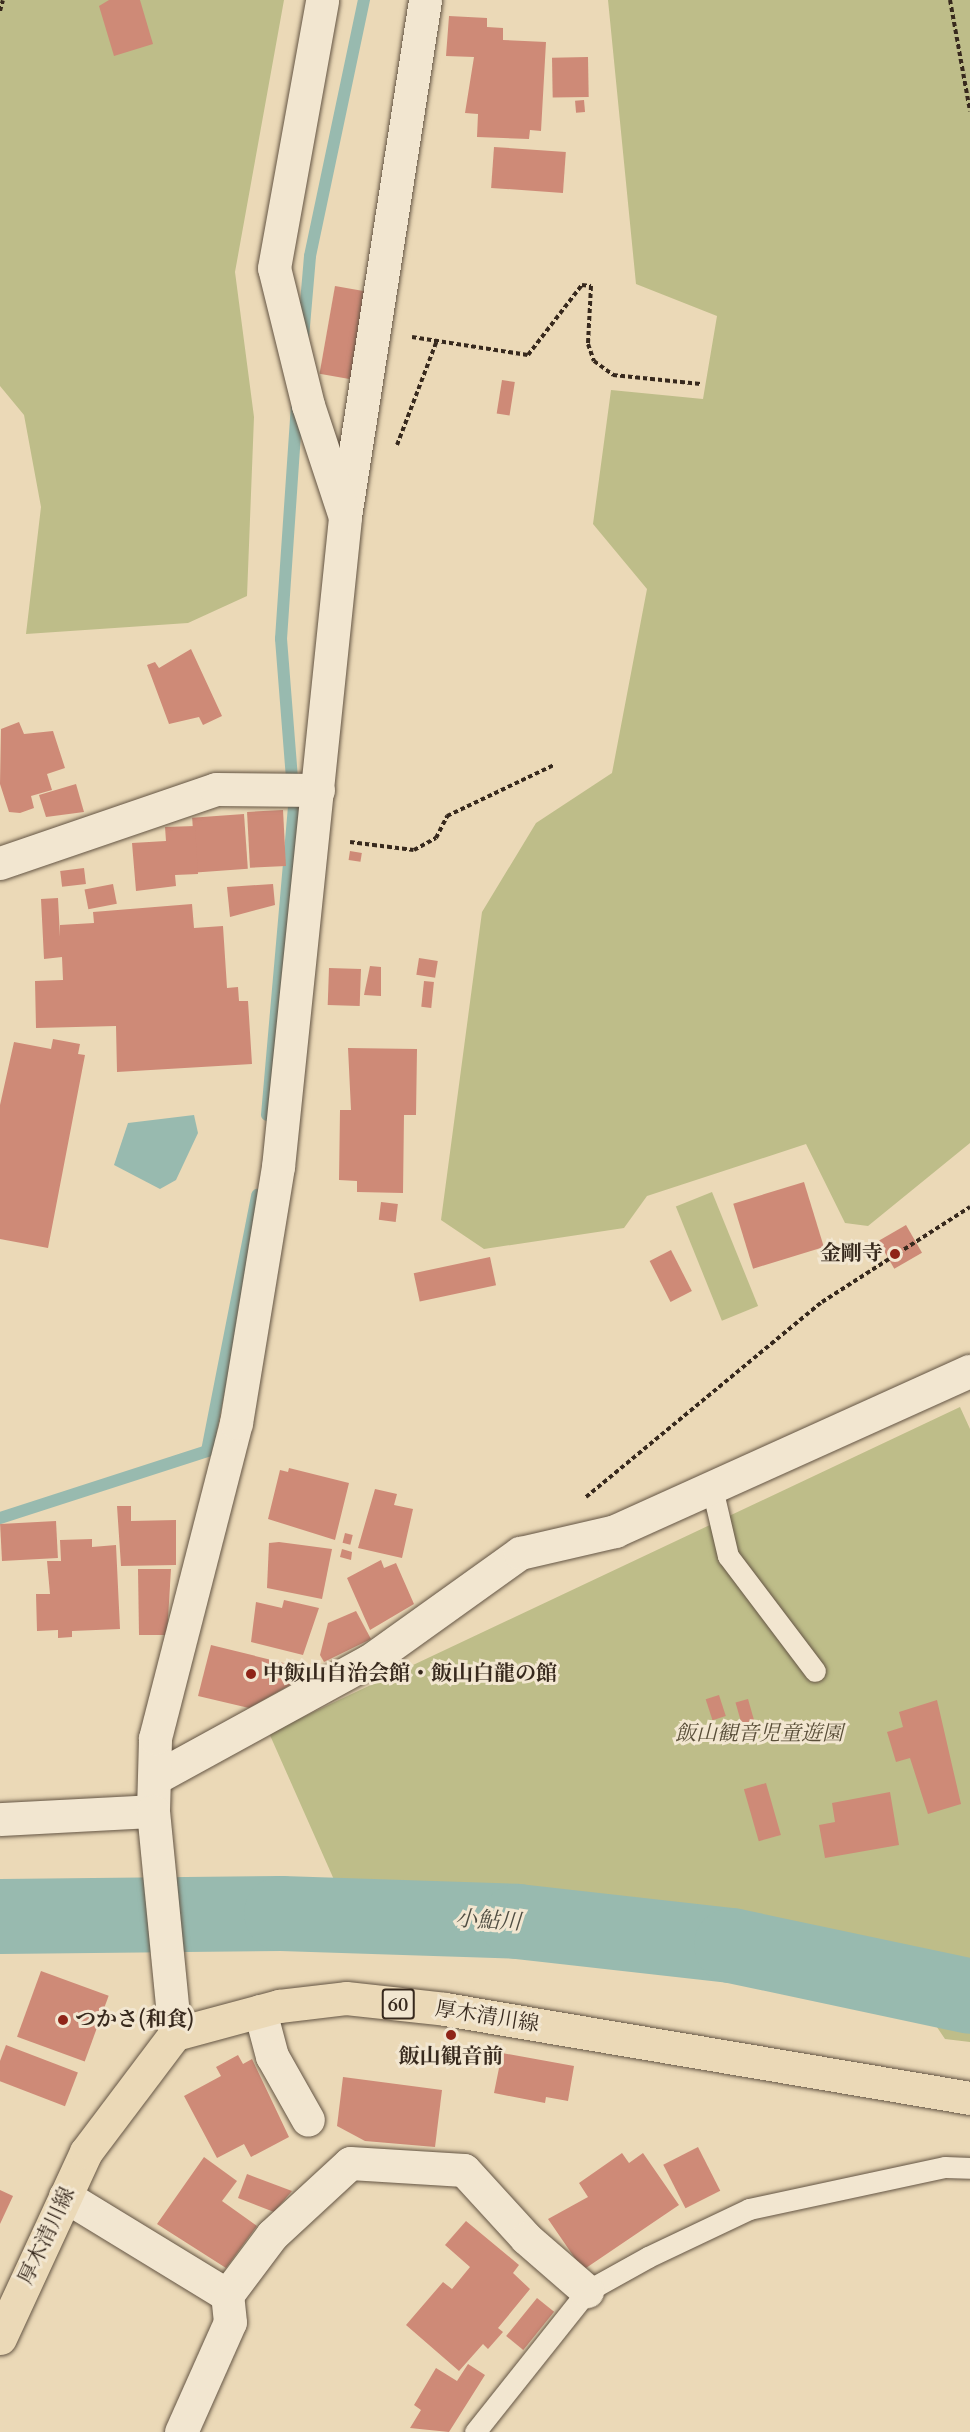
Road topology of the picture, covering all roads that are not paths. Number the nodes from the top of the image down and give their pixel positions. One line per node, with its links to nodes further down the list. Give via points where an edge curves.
1 (322, 0): 3 (street, via 274,268 308,405)
2 (425, 0): 3 (street)
3 (345, 517): 4 (street)
4 (318, 790): 5 (street, via 216,789); 9 (street, via 278,1167 236,1423 155,1738)
5 (0, 863)
6 (970, 1371): 7 (street)
7 (711, 1488): 8 (lane, via 728,1556); 9 (street, via 615,1531 520,1553 369,1661)
8 (814, 1671)
9 (155, 1778): 11 (street)
10 (0, 1819): 11 (street)
11 (155, 1826): 13 (street)
12 (260, 2011): 13 (main road, 厚木清川線 / 60); 14 (main road, 厚木清川線 / 60, via 346,1998 445,2009); 15 (street, via 272,2056)
13 (175, 2034): 17 (main road, 厚木清川線, via 86,2152)
14 (970, 2098)
15 (308, 2120)
16 (970, 2168): 18 (lane, via 945,2167 749,2209)
17 (65, 2196): 19 (street); 20 (main road, 厚木清川線)
18 (587, 2291): 19 (street, via 526,2238 464,2170 350,2163 272,2235); 22 (lane)
19 (227, 2295): 21 (street, via 230,2322)
20 (0, 2338)
21 (181, 2432)
22 (475, 2432)

